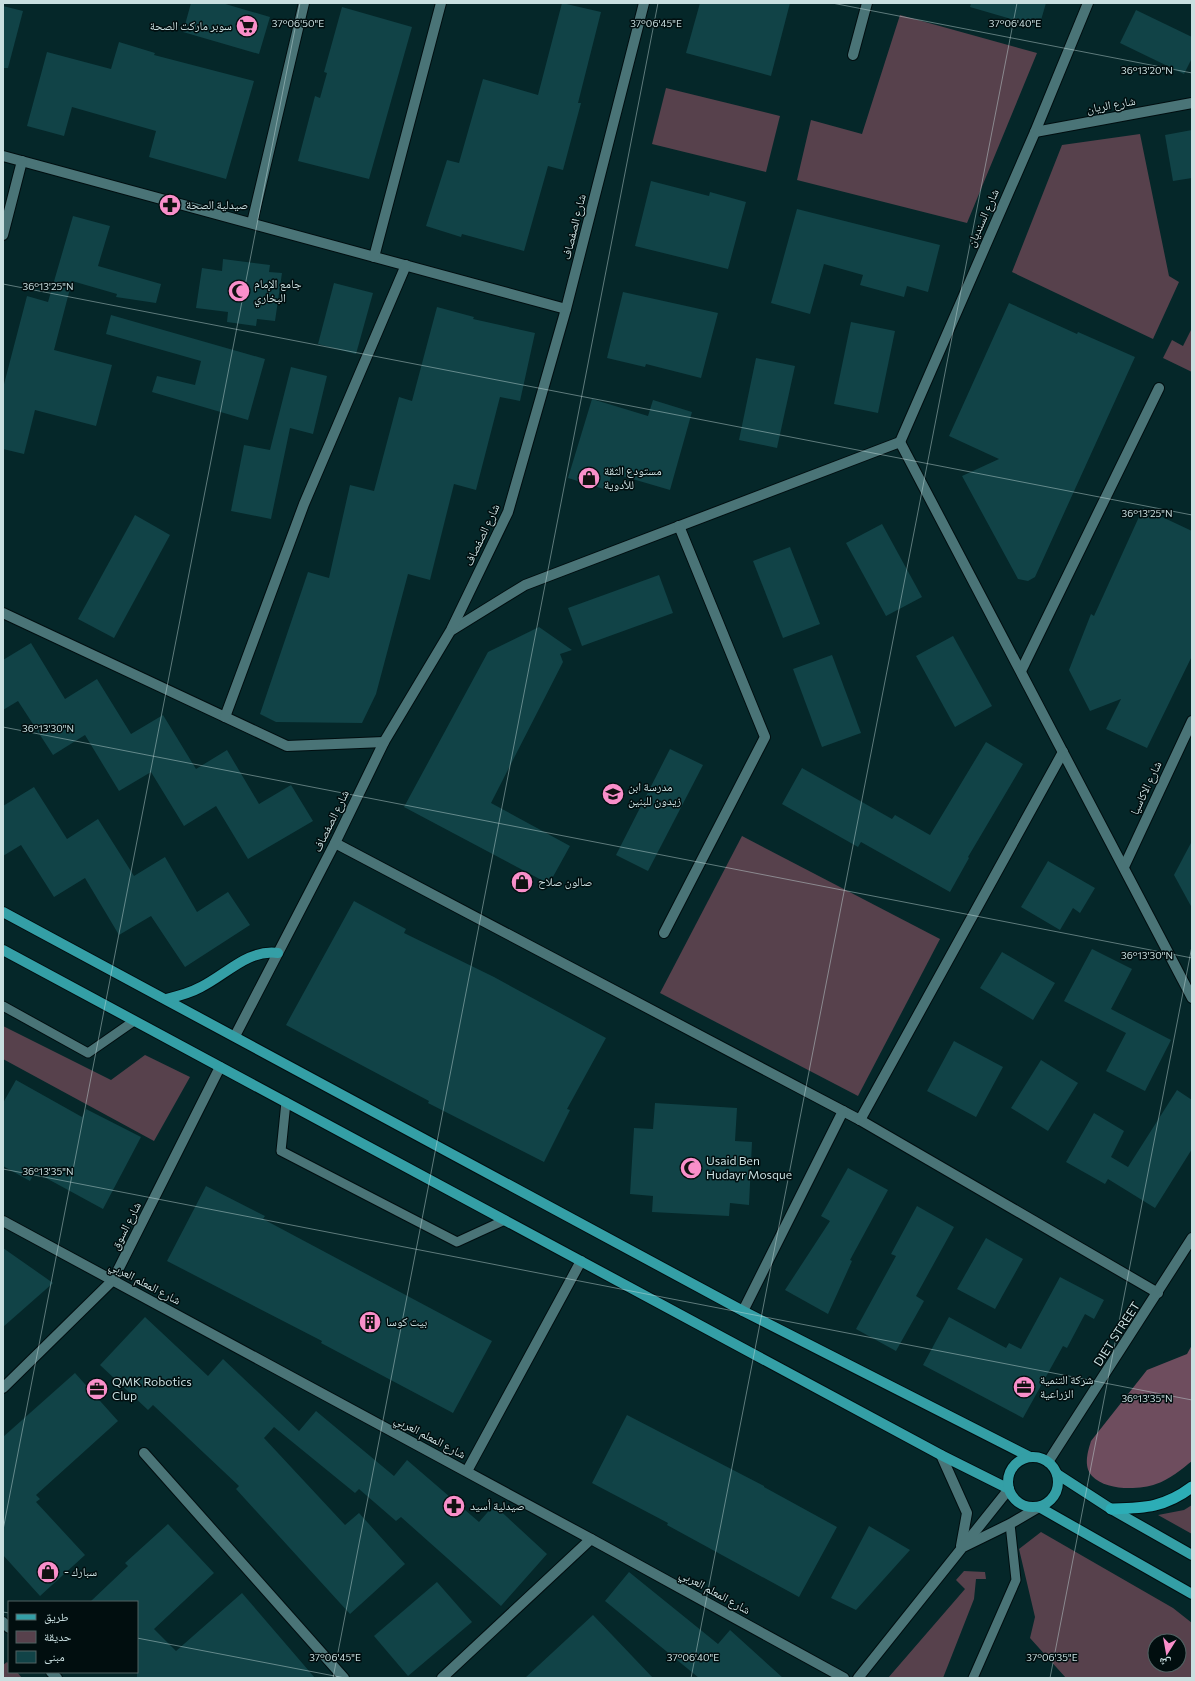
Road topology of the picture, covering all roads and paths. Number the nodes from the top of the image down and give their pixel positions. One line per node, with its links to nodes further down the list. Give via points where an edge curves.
1 (304, 3): 11 (street)
2 (441, 3): 13 (street)
3 (644, 3): 15 (street, شارع الصفصاف)
4 (867, 3): 6 (street)
5 (1088, 3): 8 (street, شارع السنديان)
6 (852, 55)
7 (1192, 103): 8 (street, شارع الريان)
8 (1035, 132): 17 (street, شارع السنديان)
9 (3, 156): 10 (street)
10 (22, 161): 11 (street); 12 (street)
11 (252, 223): 13 (street)
12 (3, 235)
13 (374, 257): 14 (street)
14 (406, 265): 15 (street); 22 (street, via 304,504)
15 (566, 309): 20 (street, شارع الصفصاف, via 508,512)
16 (1158, 388): 21 (street)
17 (900, 442): 18 (street); 21 (street)
18 (679, 526): 20 (street, via 525,585); 29 (street, via 765,737)
19 (3, 613): 22 (street)
20 (451, 630): 24 (street, شارع الصفصاف)
21 (1021, 671): 25 (street)
22 (225, 717): 24 (street, via 287,746)
23 (1192, 721): 27 (street, شارع الاكاسيا)
24 (384, 742): 26 (street, شارع الصفصاف)
25 (1063, 752): 27 (street); 40 (street)
26 (335, 843): 31 (street, شارع الصفصاف); 39 (street)
27 (1124, 867): 32 (street)
28 (3, 912): 33 (main road)
29 (664, 932)
30 (3, 950): 35 (main road)
31 (278, 953): 33 (main road, via 252,955 191,992); 36 (street, شارع الصفصاف)
32 (1192, 998)
33 (166, 999): 36 (main road)
34 (3, 1006): 35 (lane, via 88,1054)
35 (134, 1021): 37 (main road)
36 (236, 1036): 47 (main road)
37 (220, 1067): 38 (main road); 45 (street, شارع السوق)
38 (286, 1102): 41 (main road); 41 (lane, via 281,1152 457,1242)
39 (843, 1111): 40 (street); 47 (street)
40 (860, 1120): 46 (street)
41 (505, 1220): 44 (main road)
42 (3, 1221): 45 (street, شارع المعلم العربي)
43 (1192, 1238): 46 (street, DIET STREET)
44 (581, 1260): 50 (main road); 53 (street)
45 (113, 1280): 48 (street, شارع السوق); 53 (street, شارع المعلم العربي)
46 (1158, 1293): 52 (street, DIET STREET)
47 (743, 1311): 51 (main road)
48 (3, 1388)
49 (144, 1453): 64 (street)
50 (941, 1455): 56 (main road); 61 (street, via 968,1513)
51 (1030, 1457): 52 (main road); 56 (main road, via 1015,1465 1010,1472)
52 (1048, 1462): 54 (main road)
53 (467, 1472): 60 (street, شارع المعلم العربي)
54 (1057, 1474): 57 (main road, via 1057,1490 1053,1498); 58 (main road)
55 (1192, 1487): 58 (highway, via 1178,1497 1150,1507)
56 (1009, 1489): 57 (main road, via 1012,1496 1024,1506); 61 (street)
57 (1039, 1507): 59 (street); 63 (main road)
58 (1111, 1509): 62 (main road)
59 (1010, 1524): 61 (street); 68 (lane, via 1016,1580)
60 (591, 1539): 65 (street); 66 (street, شارع المعلم العربي)
61 (961, 1548): 67 (street)
62 (1192, 1555)
63 (1192, 1594)
64 (344, 1678)
65 (442, 1678)
66 (844, 1678)
67 (858, 1678)
68 (973, 1678)

